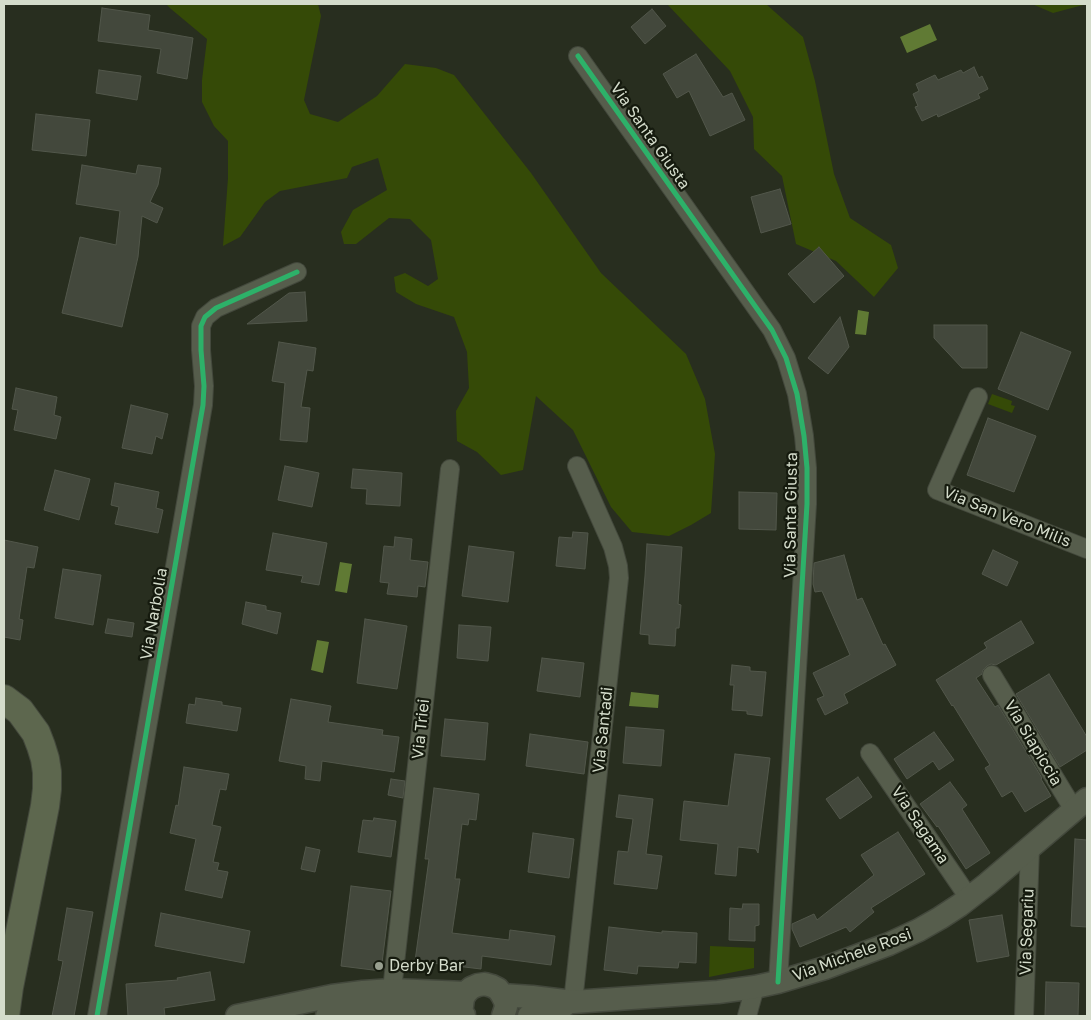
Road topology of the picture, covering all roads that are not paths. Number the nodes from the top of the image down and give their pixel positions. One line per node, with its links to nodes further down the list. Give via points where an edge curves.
1 (578, 56): 13 (street, Via Santa Giusta, via 772,330 786,358 797,394 807,468 807,504)
2 (297, 272): 20 (street, Via Narbolia, via 216,308 205,317 201,326 203,405)
3 (978, 397): 6 (street, Via San Vero Milis, via 937,490)
4 (577, 466): 17 (street, Via Santadi, via 611,541 619,578)
5 (450, 469): 15 (street, Via Triei)
6 (1087, 549)
7 (992, 675): 10 (street, Via Siapiccia)
8 (4, 698): 19 (highway, via 20,711 36,734 45,759 47,780 45,806)
9 (870, 752): 12 (street, Via Sagama)
10 (1081, 805): 11 (street, Via Michele Rosi)
11 (1030, 848): 12 (street, Via Michele Rosi); 26 (street, Via Segariu)
12 (969, 898): 13 (street, Via Michele Rosi, via 919,930 825,968)
13 (778, 982): 14 (street, Via Michele Rosi)
14 (755, 987): 17 (street, Via Michele Rosi); 25 (street)
15 (392, 990): 16 (street, Via Michele Rosi); 21 (street, Via Michele Rosi, via 332,996)
16 (466, 993): 18 (street, Via Michele Rosi, via 485,984 498,989); 23 (street, via 462,1004)
17 (574, 1002): 18 (street, Via Michele Rosi, via 532,997); 24 (street, Via Michele Rosi)
18 (503, 1005)
19 (5, 1016)
20 (97, 1016)
21 (237, 1016)
22 (327, 1016): 23 (street, via 392,1010)
23 (464, 1016)
24 (529, 1016)
25 (747, 1016)
26 (1024, 1016)

